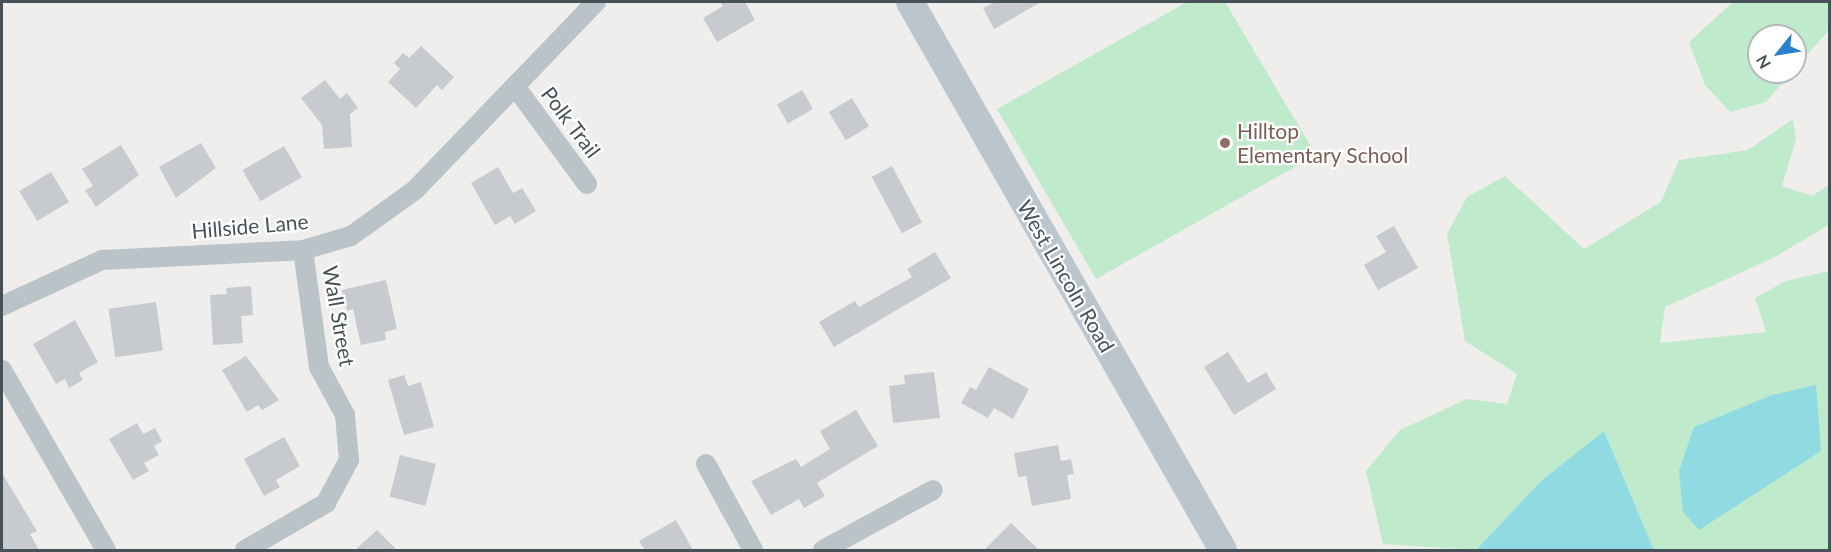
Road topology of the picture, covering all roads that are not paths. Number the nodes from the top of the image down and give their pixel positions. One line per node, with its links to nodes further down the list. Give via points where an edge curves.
1 (596, 2): 3 (street, Hillside Lane)
2 (910, 2): 14 (street, West Lincoln Road)
3 (517, 89): 4 (street, Polk Trail); 5 (street, Hillside Lane, via 415,190 351,236)
4 (587, 184)
5 (303, 250): 6 (street, Hillside Lane, via 102,260); 11 (street, Wall Street, via 319,367 345,415 349,460 326,503)
6 (2, 306)
7 (2, 370): 10 (street)
8 (706, 464): 12 (street)
9 (933, 489): 13 (street)
10 (106, 550)
11 (245, 550)
12 (753, 550)
13 (823, 550)
14 (1223, 550)

